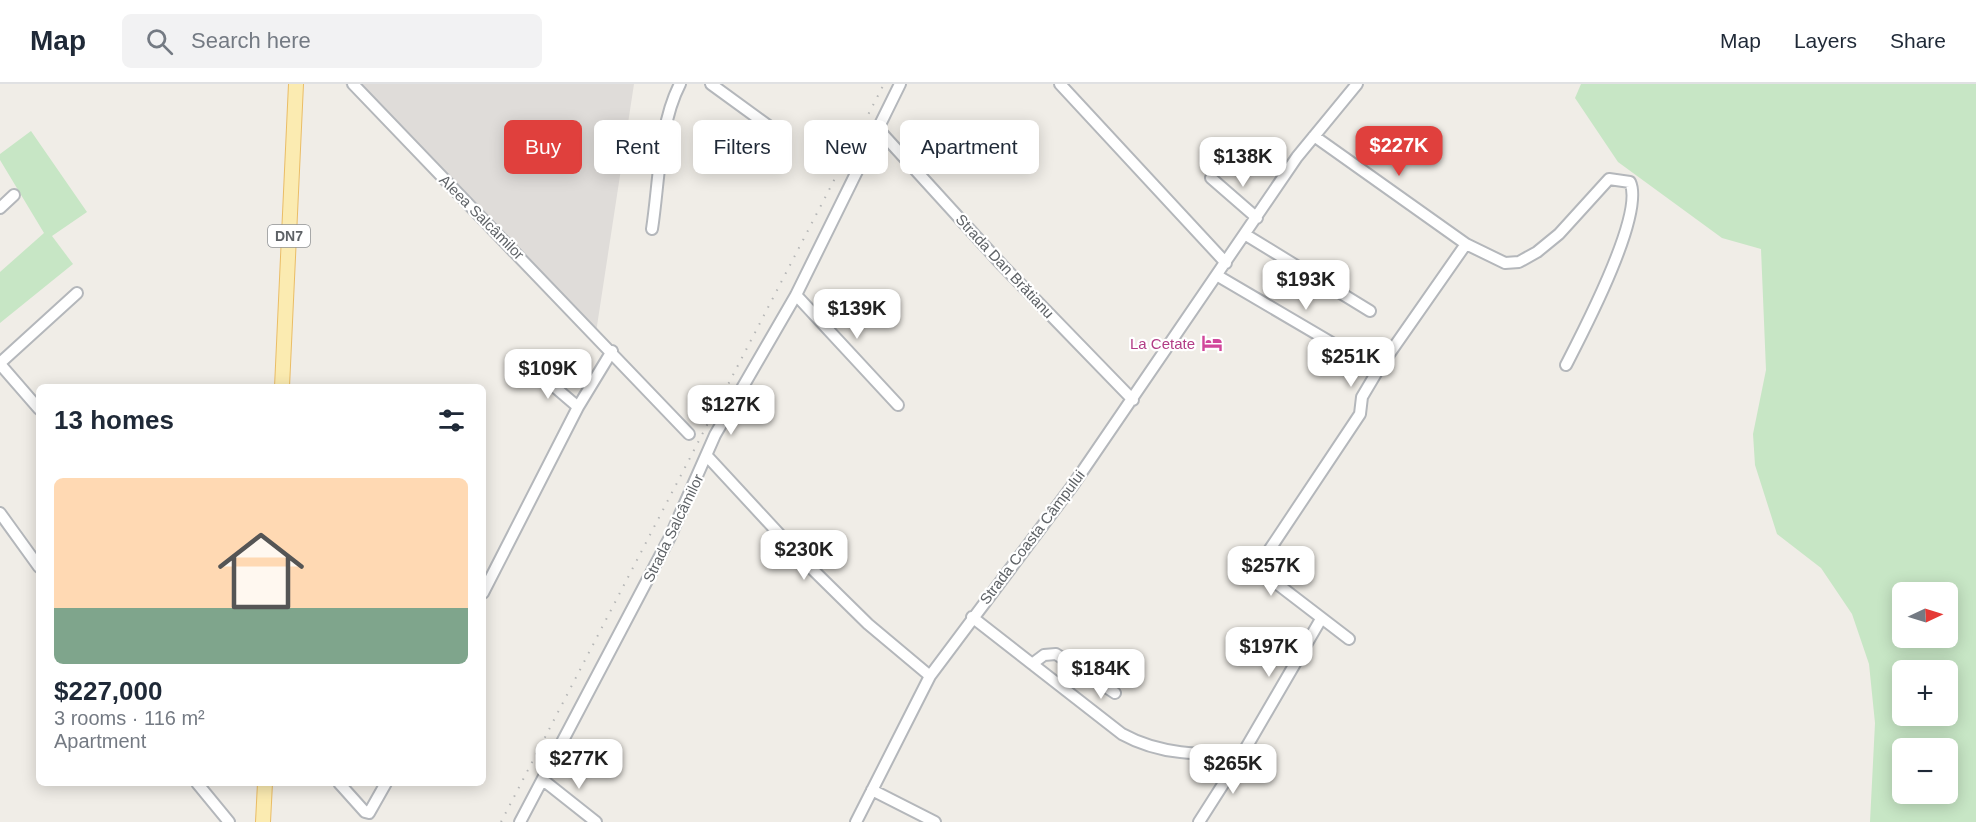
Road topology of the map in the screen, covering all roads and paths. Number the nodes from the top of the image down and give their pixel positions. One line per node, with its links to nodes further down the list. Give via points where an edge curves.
1 (296, 84): 30 (main road, DN7)
2 (353, 84): 25 (street, Aleea Salcâmilor)
3 (680, 84): 17 (street, via 667,124)
4 (711, 84): 8 (street)
5 (900, 84): 9 (street, Strada Salcâmilor)
6 (1060, 84): 20 (street)
7 (1357, 84): 10 (street, Strada Coasta Câmpului)
8 (760, 120)
9 (884, 120)
10 (1314, 136): 16 (street, Strada Coasta Câmpului); 19 (street)
11 (888, 140): 31 (street, Strada Dan Brătianu)
12 (857, 174): 23 (street, Strada Salcâmilor)
13 (1211, 178): 16 (street)
14 (14, 195): 15 (street)
15 (0, 208)
16 (1257, 218): 18 (street, Strada Coasta Câmpului)
17 (652, 229)
18 (1246, 235): 20 (street, Strada Coasta Câmpului); 24 (street)
19 (1466, 244): 27 (street, via 1505,263 1519,262 1559,234 1609,179 1630,182 1631,202 1612,268); 28 (street)
20 (1227, 263): 21 (street, Strada Coasta Câmpului)
21 (1218, 276): 28 (street); 31 (street, Strada Coasta Câmpului)
22 (77, 293): 26 (street)
23 (796, 295): 32 (street); 36 (street, Strada Salcâmilor, via 715,435)
24 (1370, 311)
25 (612, 351): 34 (street); 35 (street, Aleea Salcâmilor)
26 (0, 364): 33 (street)
27 (1566, 365)
28 (1378, 370): 41 (street, via 1362,397 1357,420 1269,552 1269,574 1276,583)
29 (536, 371): 34 (street)
30 (282, 384)
31 (1133, 400): 40 (street, Strada Coasta Câmpului)
32 (898, 405)
33 (36, 406)
34 (578, 406): 39 (street)
35 (689, 434)
36 (707, 456): 44 (street, via 806,563); 47 (street, Strada Salcâmilor)
37 (0, 513): 38 (street)
38 (36, 563)
39 (486, 587)
40 (972, 617): 43 (street); 44 (street, Strada Coasta Câmpului)
41 (1322, 619): 42 (street); 46 (street)
42 (1349, 639)
43 (1032, 664): 45 (street, via 1056,654); 46 (street, via 1139,744 1197,755)
44 (930, 676): 52 (street, Strada Coasta Câmpului)
45 (1115, 693)
46 (1243, 753): 59 (street)
47 (543, 780): 55 (street, Strada Salcâmilor); 56 (street)
48 (199, 786): 53 (street)
49 (265, 786): 54 (main road)
50 (342, 786): 51 (street, via 369,813)
51 (384, 786)
52 (872, 790): 57 (street, Strada Coasta Câmpului); 58 (street)
53 (229, 822)
54 (263, 822)
55 (520, 822)
56 (596, 822)
57 (856, 822)
58 (935, 822)
59 (1199, 822)

